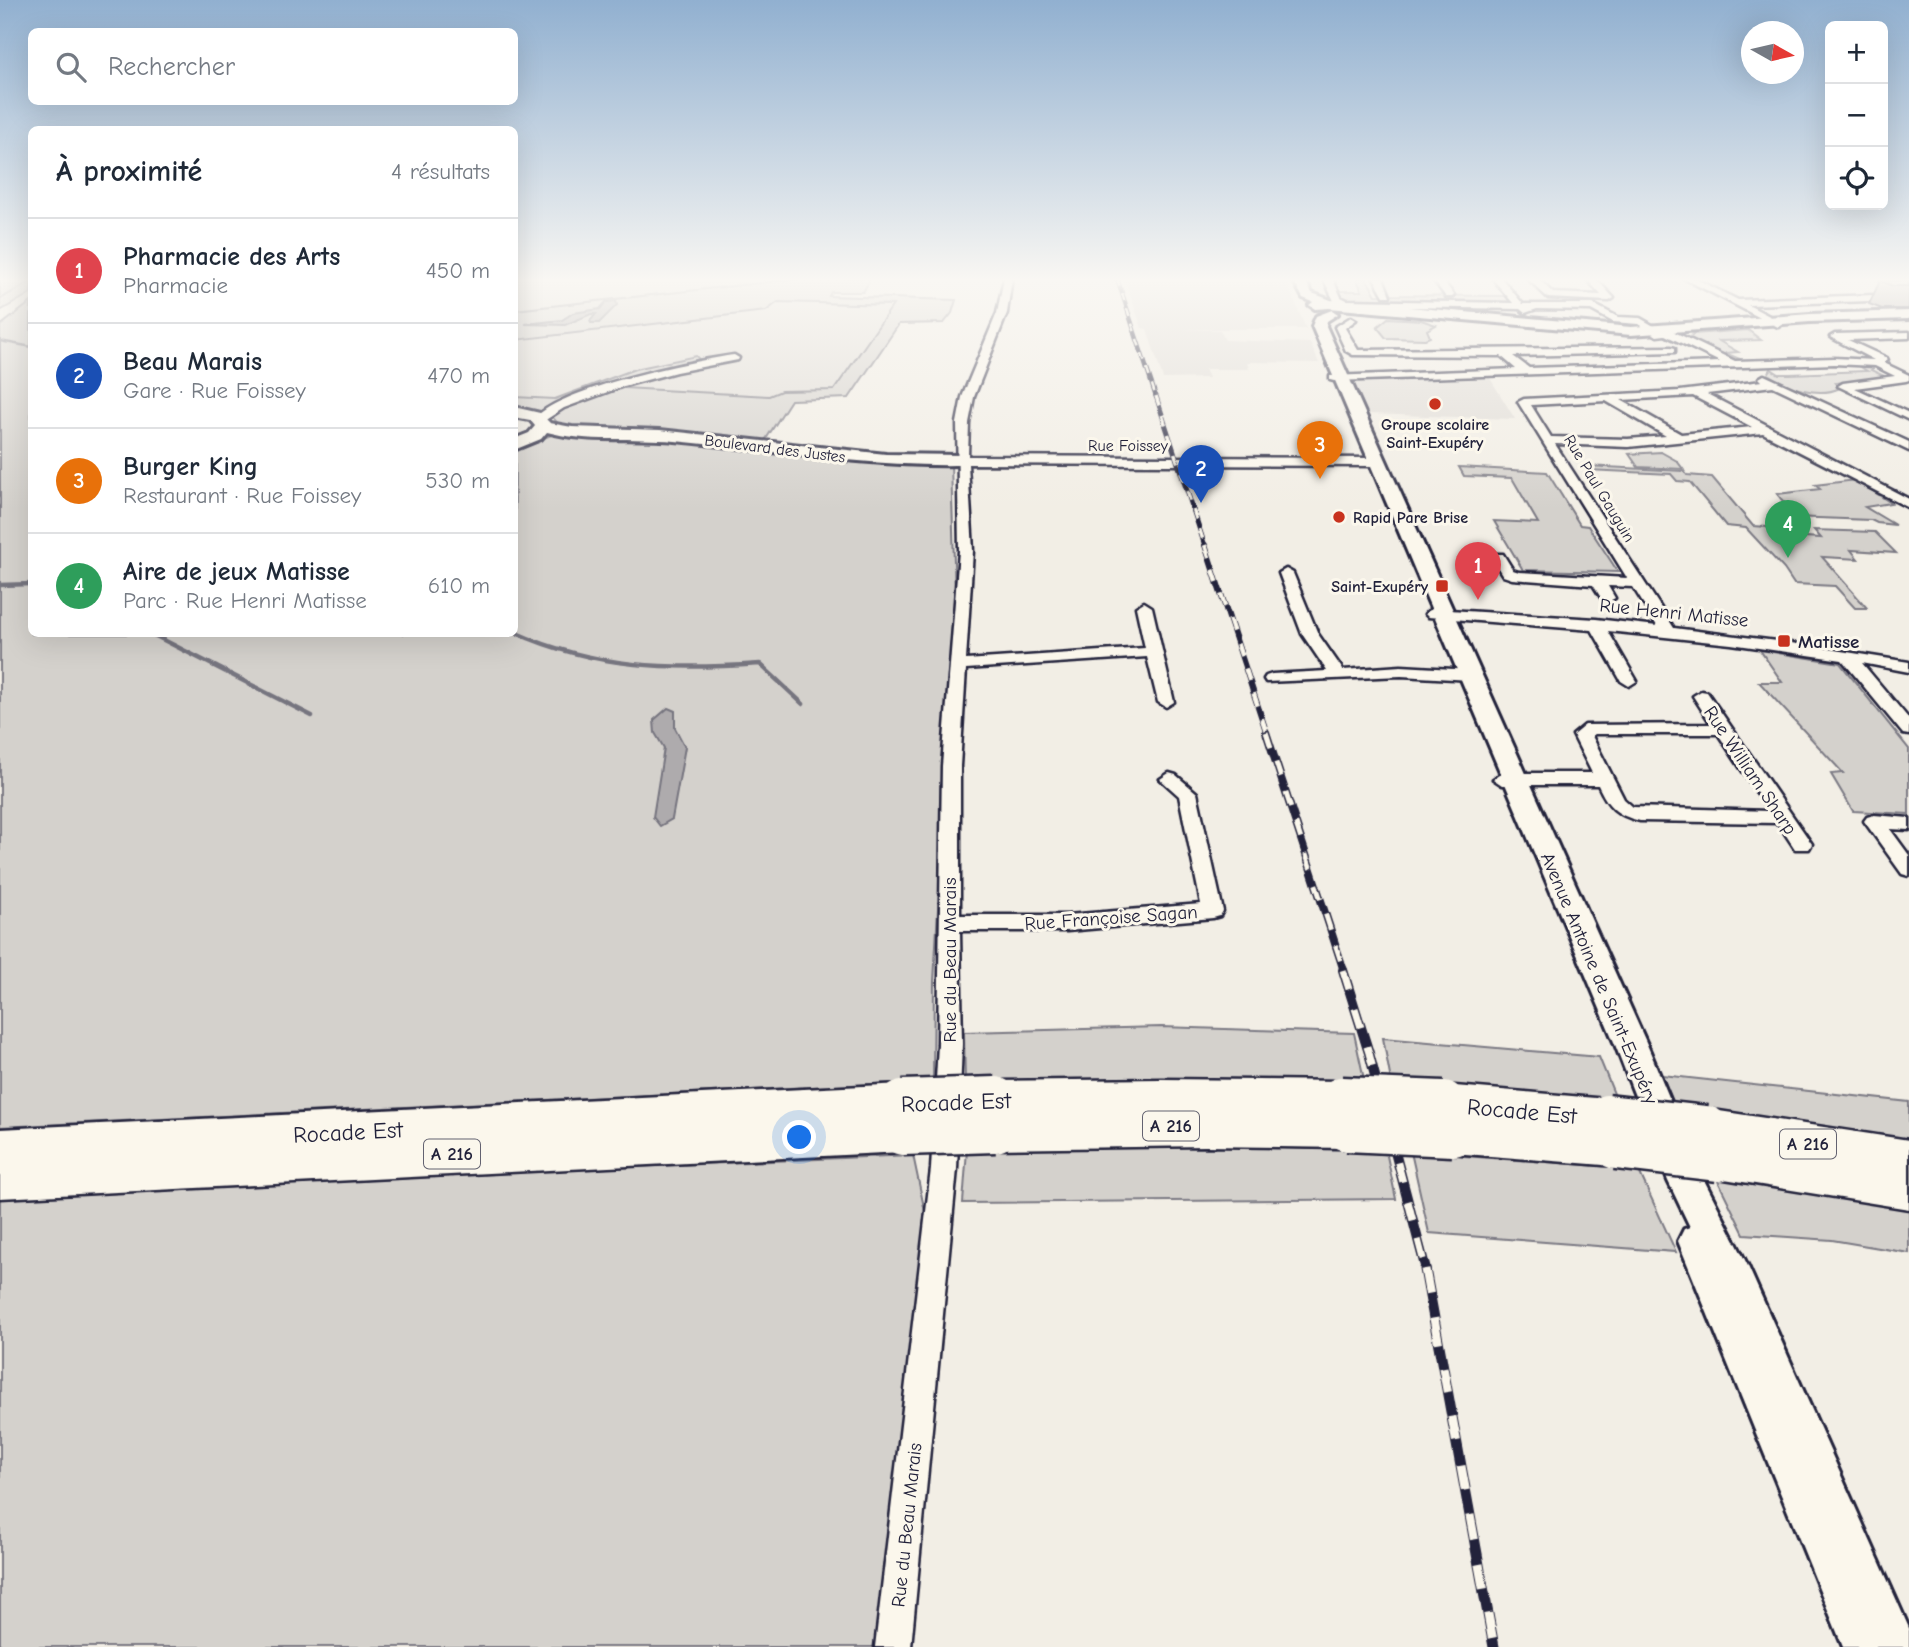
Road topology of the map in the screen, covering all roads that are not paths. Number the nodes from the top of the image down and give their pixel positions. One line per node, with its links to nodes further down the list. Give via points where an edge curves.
1 (986, 355): 25 (street, Rue du Beau Marais, via 966,405)
2 (1326, 355): 10 (main road, Avenue Antoine de Saint-Exupéry)
3 (1505, 355): 9 (street)
4 (1714, 355): 8 (street)
5 (1872, 355): 7 (street, via 1887,362)
6 (734, 358): 14 (street, via 649,373)
7 (1877, 363): 8 (street); 16 (street, via 1906,378 1843,386)
8 (1736, 365): 9 (street); 11 (street)
9 (1527, 372): 10 (street)
10 (1337, 378): 26 (main road, Avenue Antoine de Saint-Exupéry)
11 (1774, 383): 12 (street); 18 (street)
12 (1694, 392): 13 (street); 19 (street)
13 (1608, 397): 21 (street); 22 (street, via 1524,402)
14 (572, 401): 15 (street); 17 (street, via 548,412)
15 (518, 413): 17 (street, Boulevard des Justes)
16 (1909, 417): 18 (street)
17 (542, 422): 20 (street, Boulevard des Justes); 23 (street, via 541,432)
18 (1857, 422): 24 (street)
19 (1765, 429): 21 (street, Rue Paul Gauguin); 27 (street)
20 (589, 431): 23 (street, Boulevard des Justes, via 557,432); 25 (street, Boulevard des Justes, via 850,457)
21 (1679, 438): 22 (street, Rue Paul Gauguin, via 1624,444)
22 (1547, 440): 31 (street, Rue Paul Gauguin)
23 (523, 442)
24 (1909, 447)
25 (962, 460): 26 (street, Rue Foissey); 39 (street, Rue du Beau Marais, via 966,551)
26 (1374, 462): 34 (main road, Avenue Antoine de Saint-Exupéry)
27 (1909, 504)
28 (1498, 557): 30 (street, via 1508,573 1517,576)
29 (1286, 573): 41 (street, via 1310,634)
30 (1597, 580): 31 (street); 32 (street)
31 (1637, 583): 36 (street, Rue Paul Gauguin)
32 (1608, 598)
33 (1144, 607): 37 (street)
34 (1439, 615): 35 (street, Rue Henri Matisse); 42 (street, Avenue Antoine de Saint-Exupéry)
35 (1596, 624): 36 (street, Rue Henri Matisse); 44 (street)
36 (1667, 630): 38 (street, Rue Henri Matisse)
37 (1154, 652): 39 (street); 46 (street)
38 (1847, 656): 40 (street, Rue Henri Matisse); 48 (street)
39 (958, 665): 57 (street, Rue du Beau Marais)
40 (1909, 667)
41 (1338, 674): 42 (street); 43 (street)
42 (1465, 675): 50 (street, Avenue Antoine de Saint-Exupéry)
43 (1272, 679)
44 (1629, 681)
45 (1701, 696): 47 (street, Rue William Sharp)
46 (1166, 702)
47 (1723, 729): 51 (street, via 1591,729 1582,735); 53 (street, Rue William Sharp)
48 (1909, 730)
49 (1169, 779): 57 (street, Rue Françoise Sagan, via 1188,793 1213,911 1067,923)
50 (1509, 779): 51 (street); 65 (street, Avenue Antoine de Saint-Exupéry); 66 (street, Avenue Antoine de Saint-Exupéry, via 1630,1042 1686,1181)
51 (1604, 779): 52 (street, via 1620,808)
52 (1640, 815): 53 (street)
53 (1785, 817): 55 (street, Rue William Sharp)
54 (1909, 824): 56 (street, via 1874,821)
55 (1802, 844)
56 (1909, 869)
57 (949, 923): 64 (street, Rue du Beau Marais, via 950,1044 942,1205)
58 (903, 1118): 59 (highway, Rocade Est / A 216, bridge, via 995,1114 1167,1126 1345,1114 1612,1132); 60 (highway, Rocade Est / A 216); 62 (highway, Rocade Est / A 216)
59 (1712, 1144): 61 (highway, Rocade Est / A 216); 63 (highway, Rocade Est / A 216)
60 (0, 1149)
61 (1909, 1161)
62 (0, 1177)
63 (1909, 1188)
64 (893, 1647)
65 (1867, 1647)
66 (1893, 1647)

